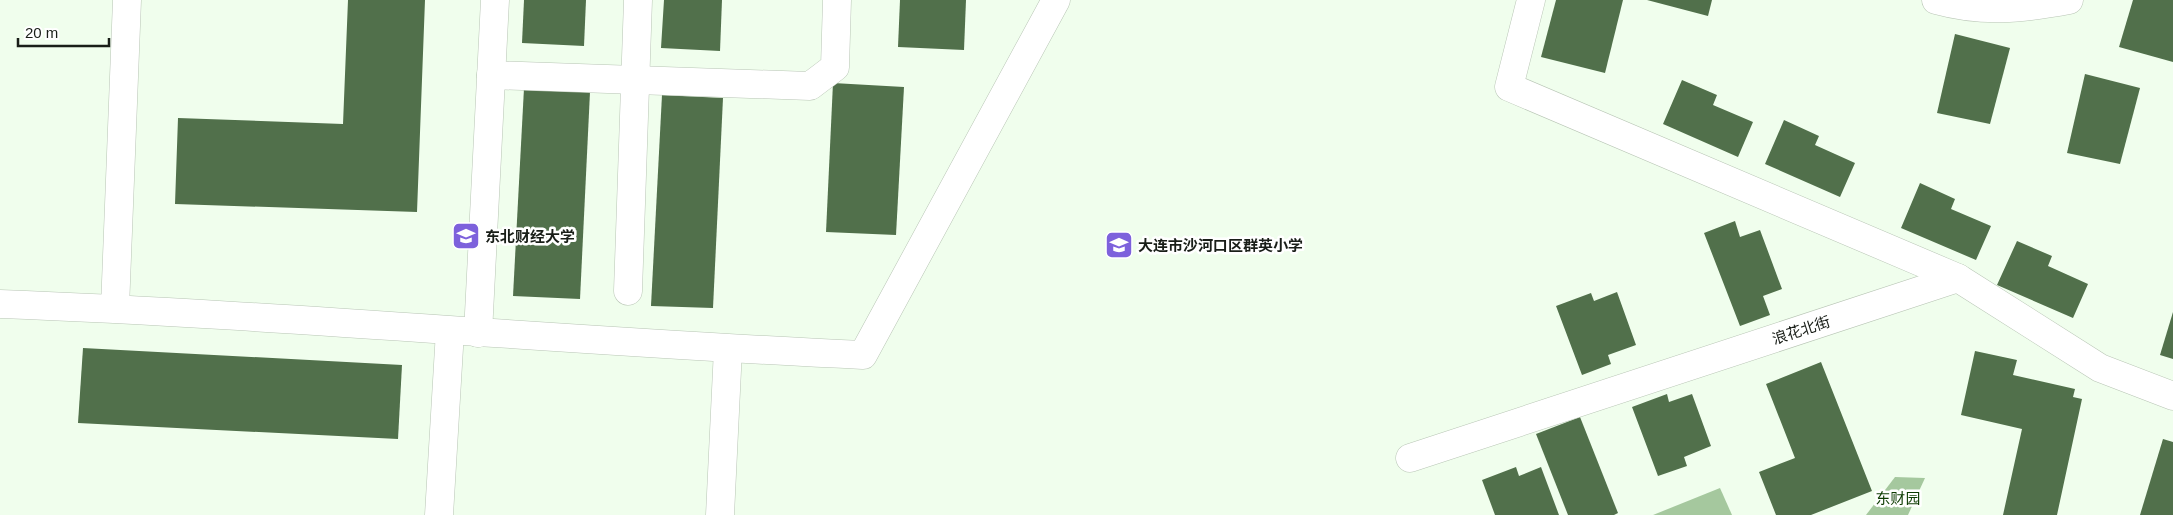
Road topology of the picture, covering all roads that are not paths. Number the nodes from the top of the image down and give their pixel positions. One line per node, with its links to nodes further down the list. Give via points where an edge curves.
1 (127, 0): 14 (street)
2 (495, 0): 9 (street)
3 (638, 0): 10 (street)
4 (837, 0): 10 (street, via 835,67 810,86)
5 (1056, 0): 17 (street, via 863,356)
6 (1531, 0): 11 (street, via 1509,87)
7 (1936, 0): 8 (street, via 1963,8 2024,8)
8 (2069, 0)
9 (491, 75): 10 (street); 16 (street)
10 (635, 80): 12 (street)
11 (1958, 278): 18 (street, via 2100,368); 19 (street, 浪花北街)
12 (628, 290)
13 (0, 304): 14 (street)
14 (115, 308): 15 (street)
15 (450, 331): 16 (street); 20 (street)
16 (478, 333): 17 (street)
17 (728, 349): 21 (street)
18 (2173, 396)
19 (1410, 458)
20 (440, 515)
21 (720, 515)

